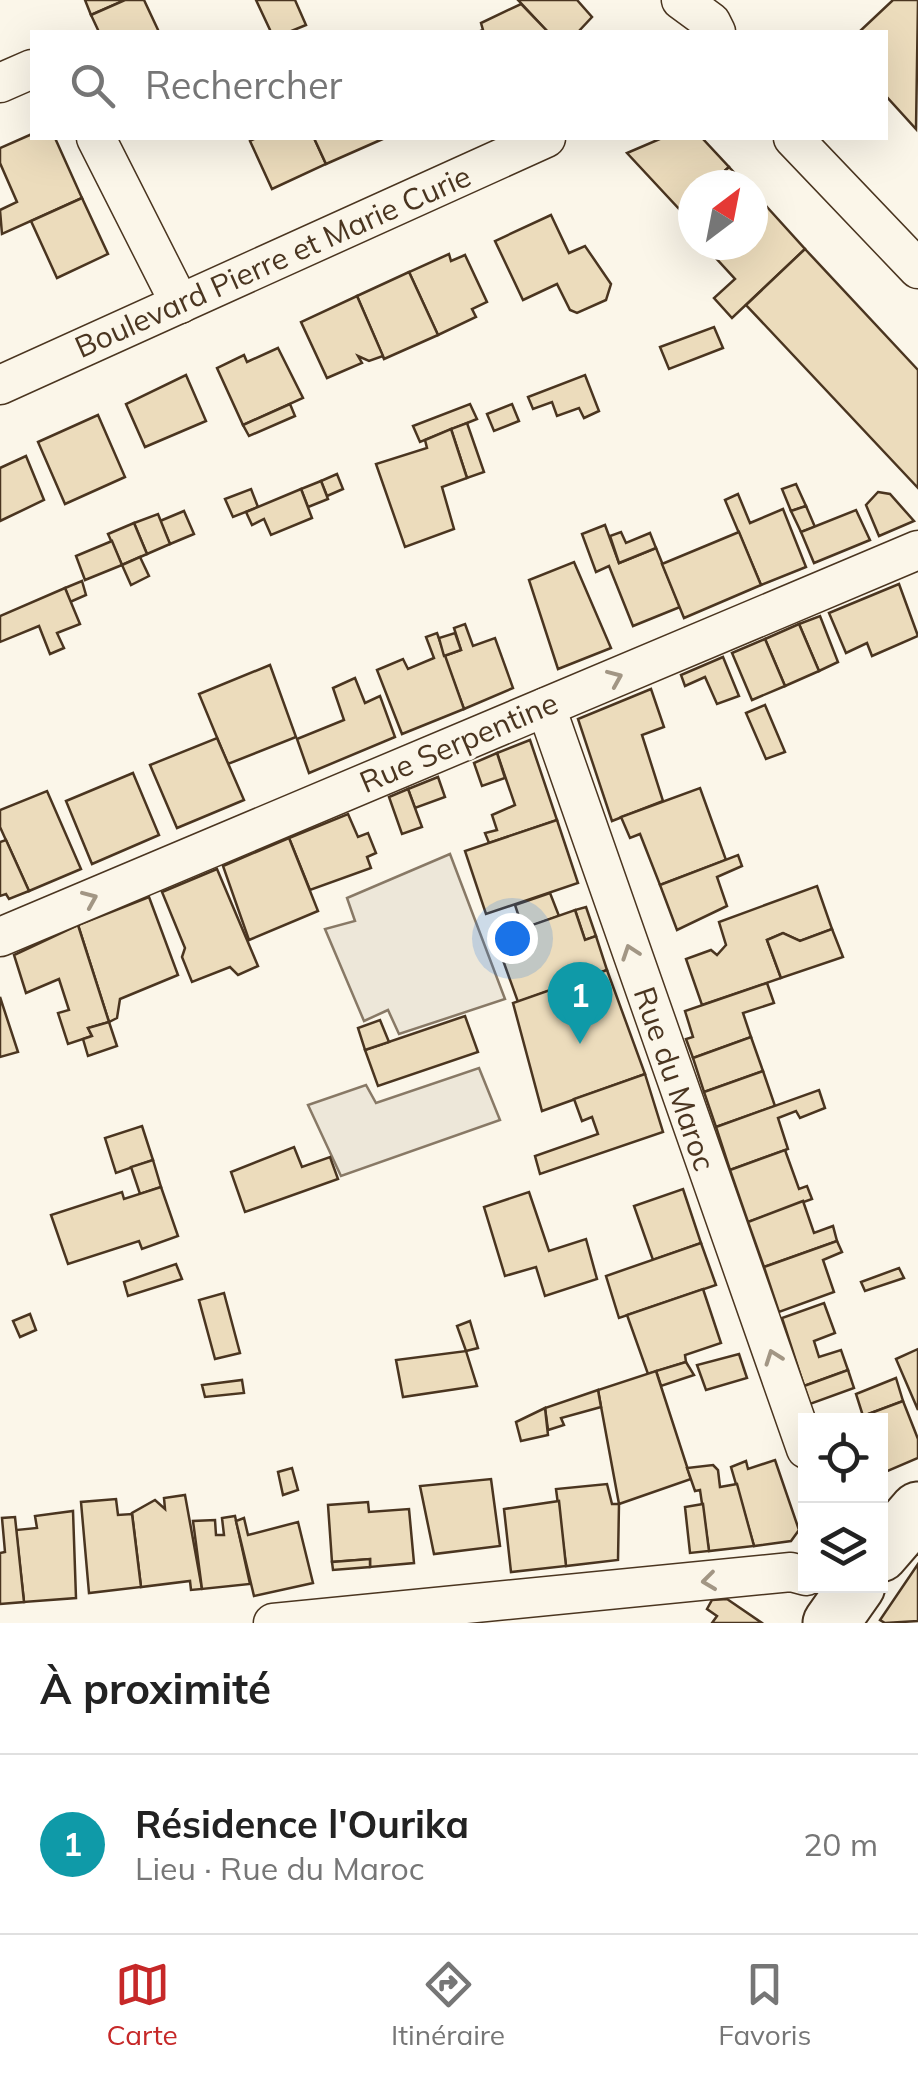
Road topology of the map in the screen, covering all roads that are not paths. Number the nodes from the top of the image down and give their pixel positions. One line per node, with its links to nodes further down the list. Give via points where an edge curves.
1 (30, 70): 2 (street)
2 (0, 83)
3 (97, 140): 7 (street)
4 (542, 140): 7 (street, Boulevard Pierre et Marie Curie)
5 (796, 140): 6 (street)
6 (918, 269)
7 (180, 304): 8 (street, Boulevard Pierre et Marie Curie)
8 (0, 385)
9 (918, 550): 10 (street, Rue Serpentine, one-way to 9)
10 (546, 706): 11 (street, Rue Serpentine, one-way to 10); 12 (street, Rue du Maroc, one-way to 10)
11 (0, 937)
12 (798, 1426)
13 (918, 1510): 14 (main road)
14 (888, 1541)
15 (798, 1574): 16 (street, one-way to 16)
16 (273, 1623)

